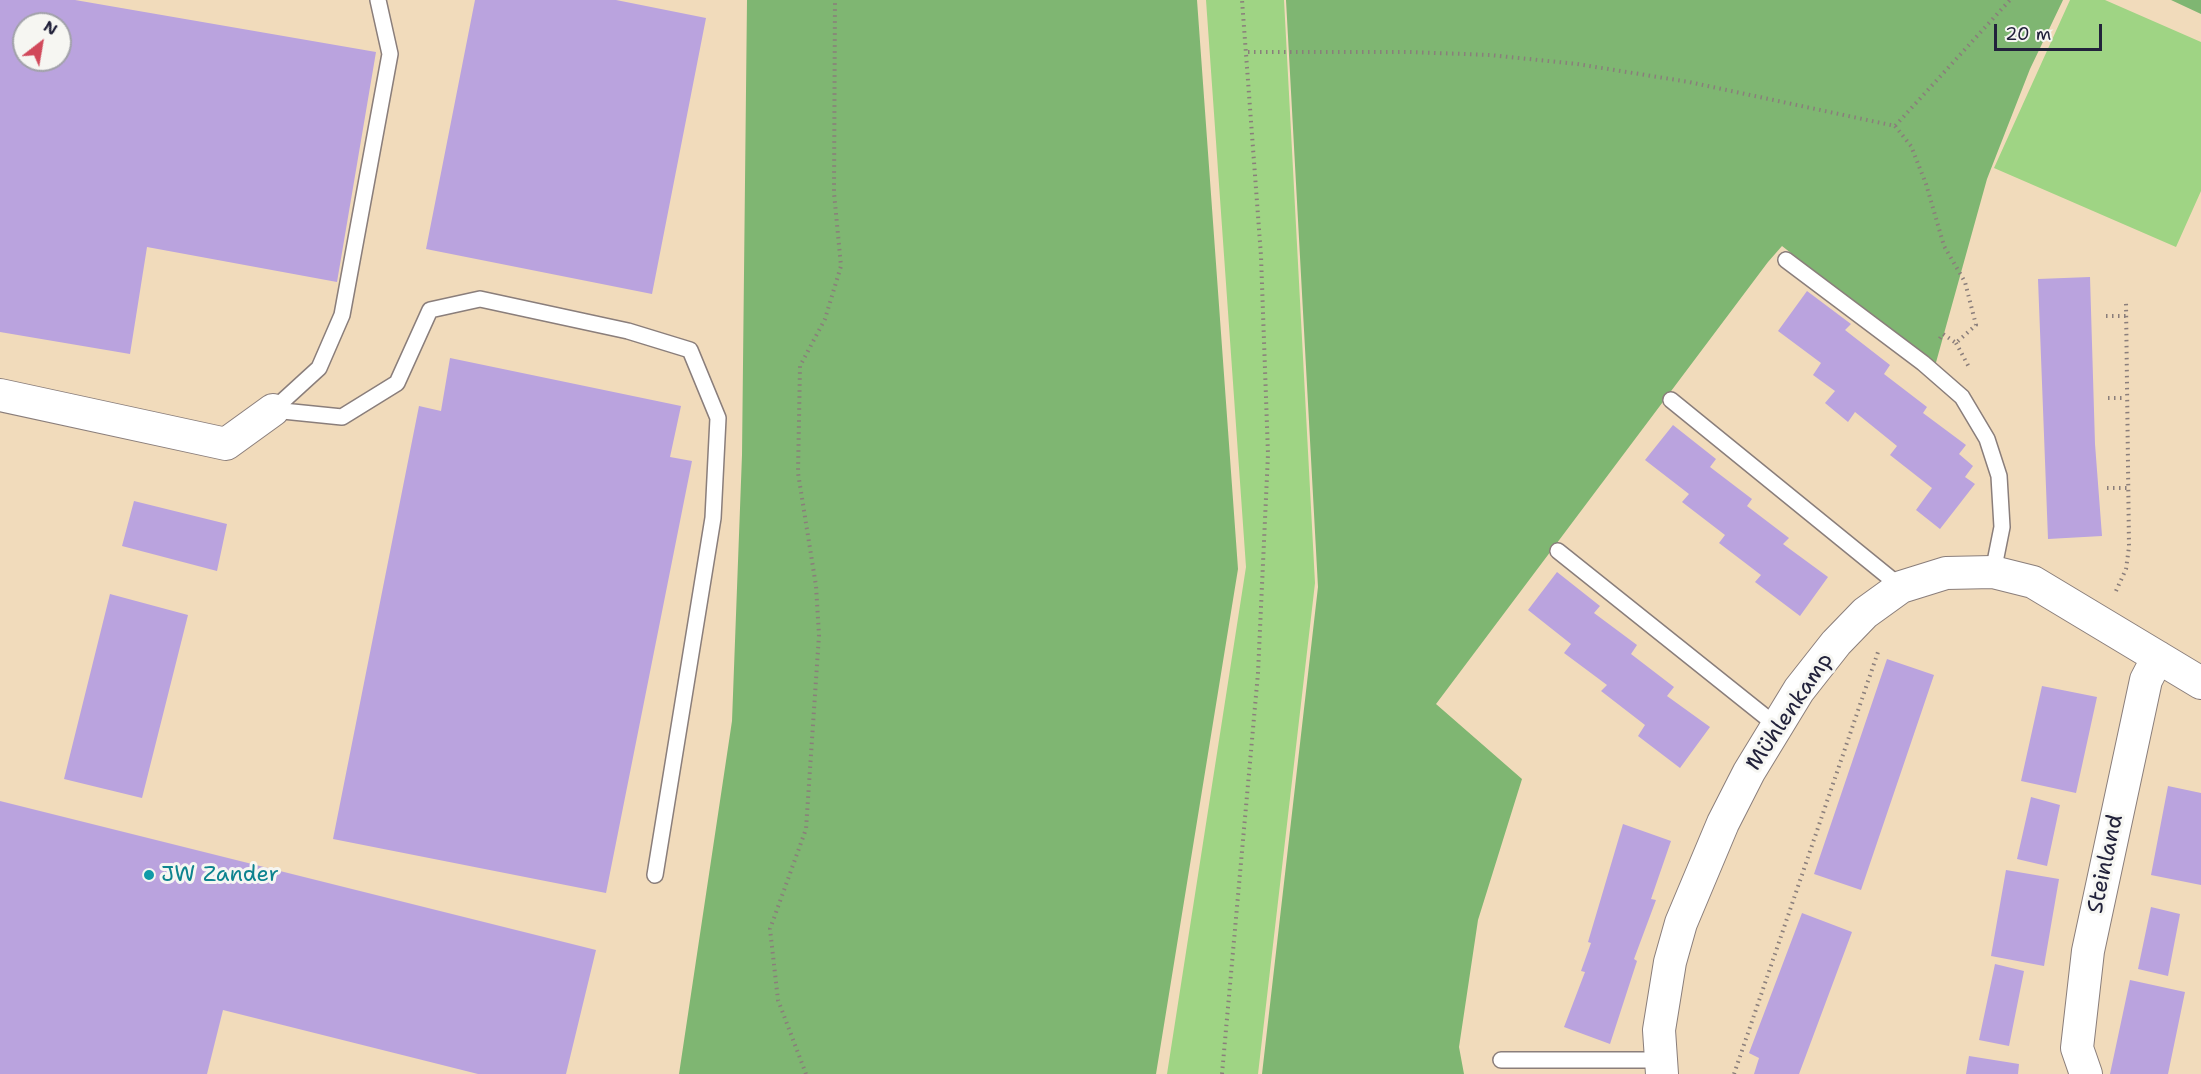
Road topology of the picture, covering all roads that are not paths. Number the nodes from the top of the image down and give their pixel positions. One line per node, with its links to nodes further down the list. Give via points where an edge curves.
1 (378, 0): 5 (lane, via 390,54 342,315 319,368)
2 (1786, 260): 7 (lane, via 1962,397 1987,439 2000,476 2002,527)
3 (0, 395): 5 (street, via 226,444)
4 (1671, 400): 8 (lane)
5 (273, 410): 12 (lane, via 342,417 397,383 430,310 480,299 628,331 690,350 718,418 713,518)
6 (1558, 551): 11 (lane)
7 (1993, 572): 8 (street, Mühlenkamp, via 1946,573); 9 (street, Mühlenkamp, via 2032,582)
8 (1901, 587): 11 (street, Mühlenkamp, via 1865,613 1836,643)
9 (2158, 657): 10 (street, Mühlenkamp); 15 (street, Steinland, via 2144,691 2088,951 2077,1048)
10 (2201, 683)
11 (1777, 726): 14 (street, Mühlenkamp, via 1723,823 1681,923 1663,999)
12 (655, 875)
13 (1501, 1060): 14 (lane)
14 (1660, 1067)
15 (2086, 1074)

